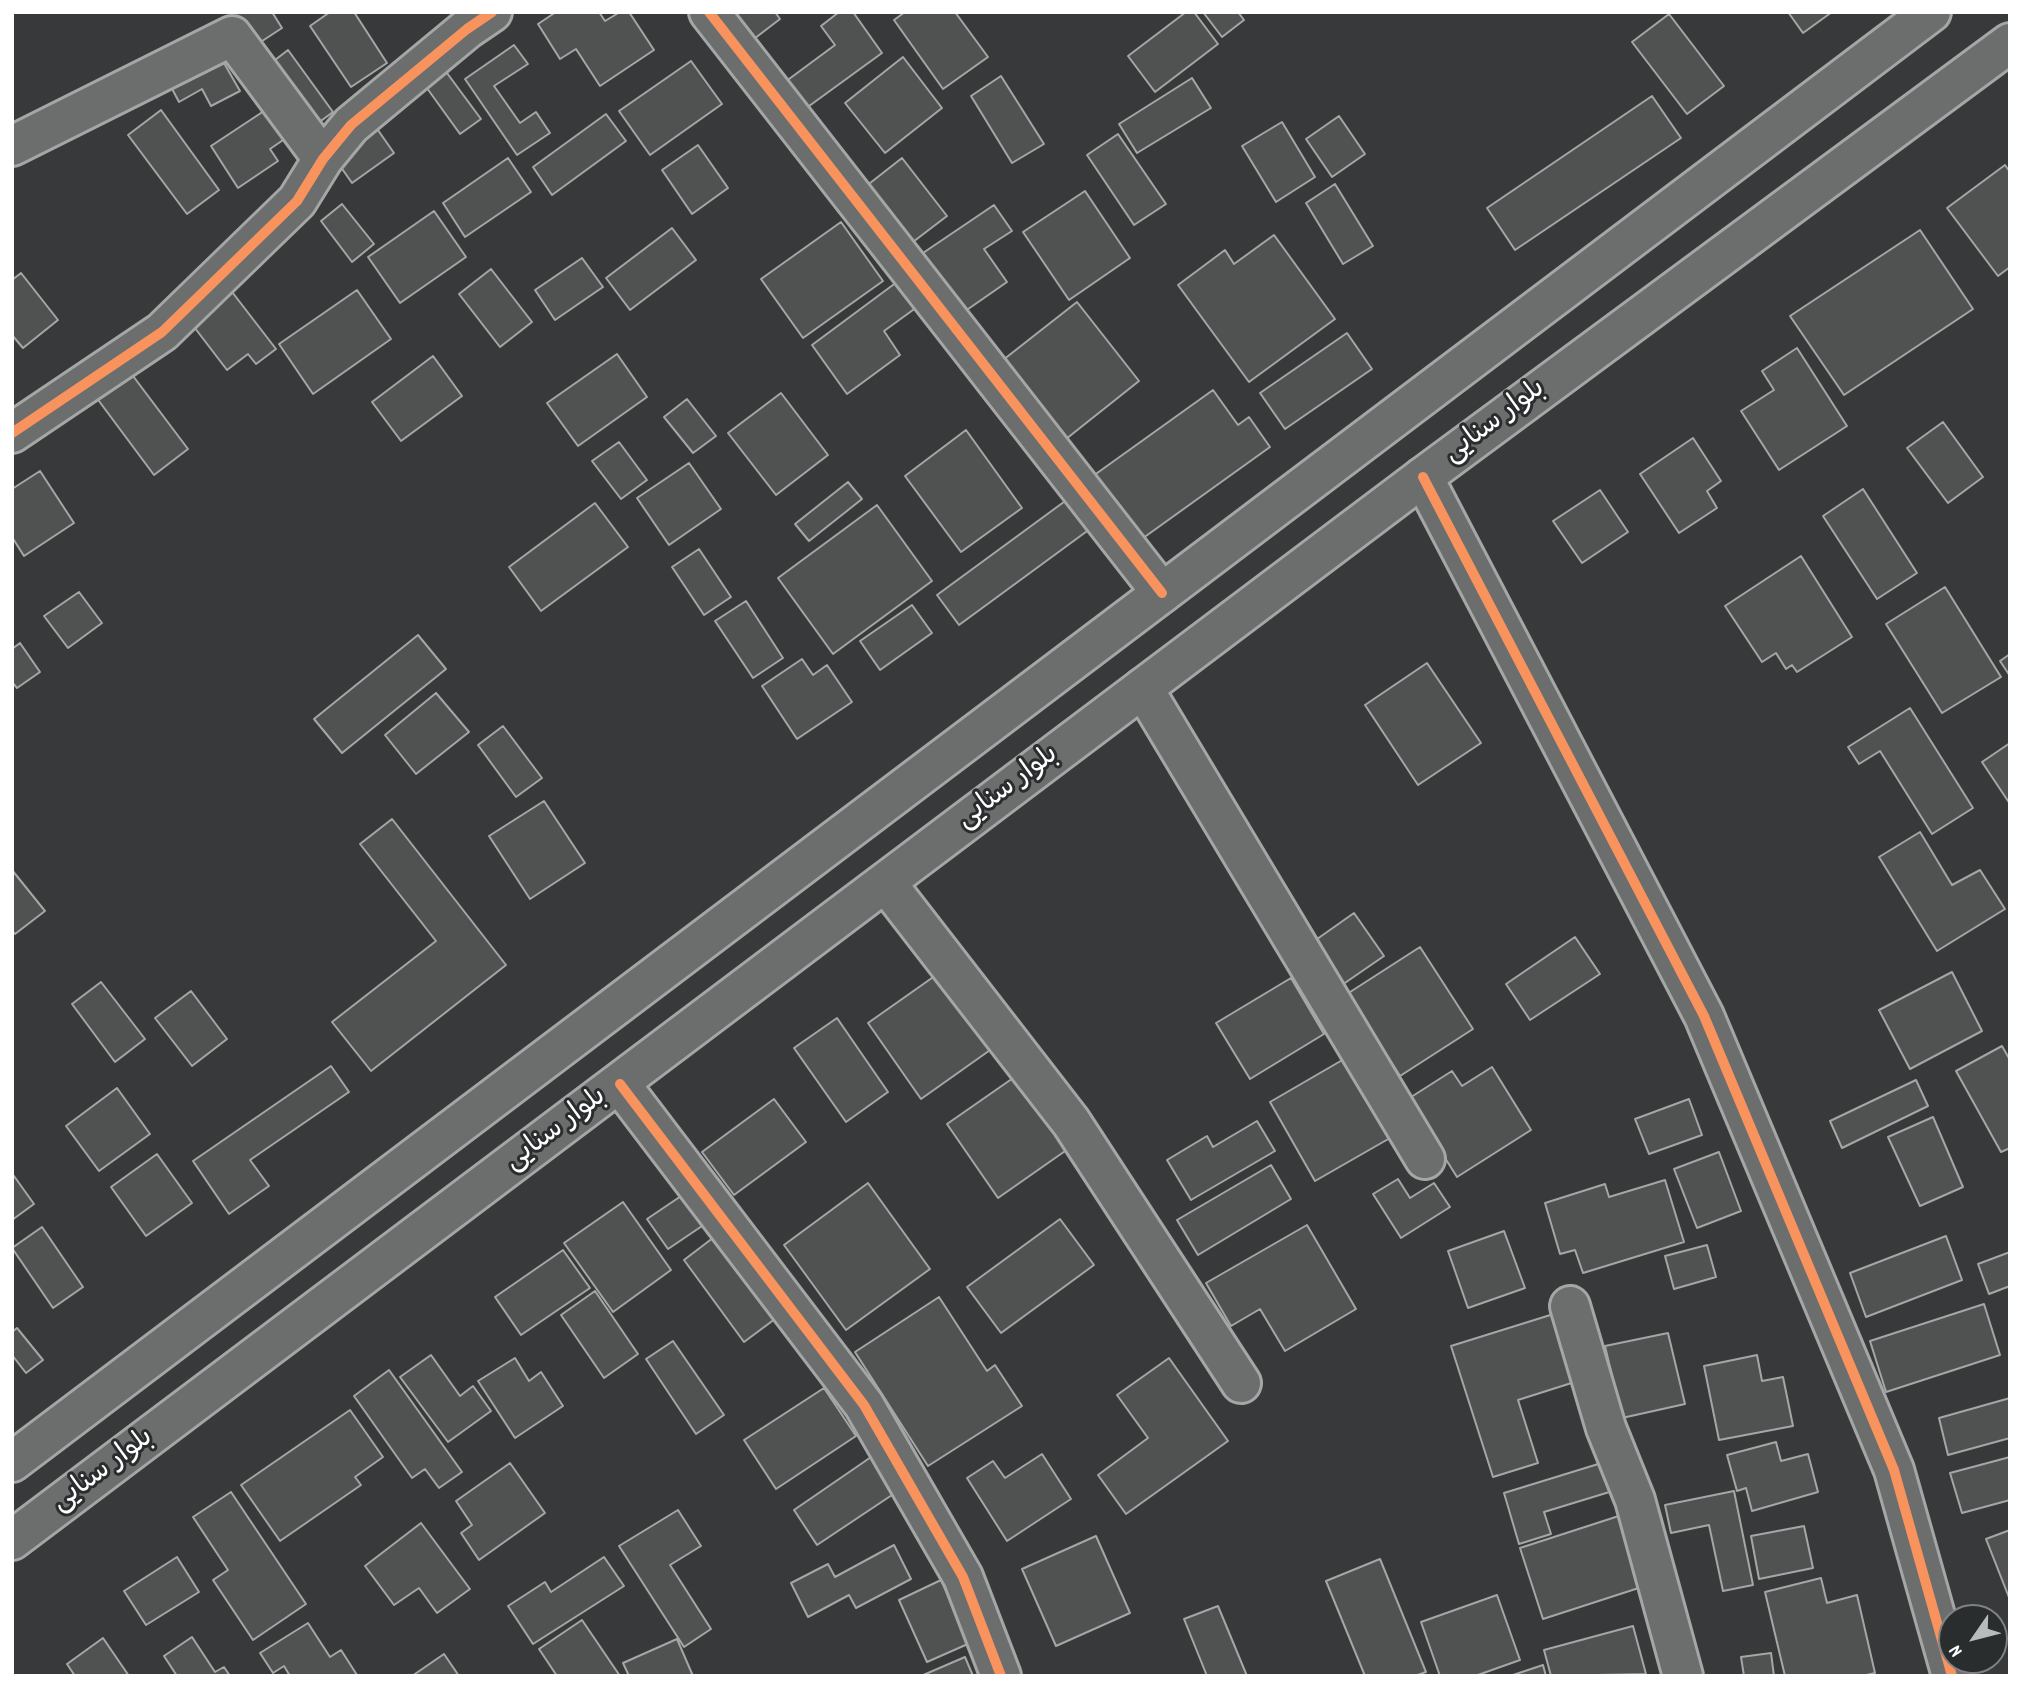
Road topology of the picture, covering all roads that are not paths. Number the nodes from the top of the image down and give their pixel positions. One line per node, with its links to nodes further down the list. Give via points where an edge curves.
1 (709, 12): 9 (street)
2 (1931, 12): 9 (street)
3 (473, 18): 6 (street, via 351,125)
4 (2010, 43): 8 (street, بلوار سنایی)
5 (12, 146): 6 (street, via 232,36)
6 (323, 159): 7 (street, via 296,201 162,332)
7 (12, 433)
8 (1423, 477): 10 (street, بلوار سنایی); 20 (street, via 1704,1016 1894,1470)
9 (1162, 593): 16 (street)
10 (1143, 688): 11 (street, بلوار سنایی); 13 (street)
11 (886, 883): 12 (street, بلوار سنایی); 15 (street, via 1071,1122)
12 (620, 1084): 17 (street, بلوار سنایی); 18 (street, via 864,1405 963,1577)
13 (1426, 1159)
14 (1570, 1306): 19 (street, via 1606,1428 1635,1500)
15 (1241, 1384)
16 (12, 1462)
17 (12, 1540)
18 (1001, 1676)
19 (1683, 1676)
20 (1952, 1676)

